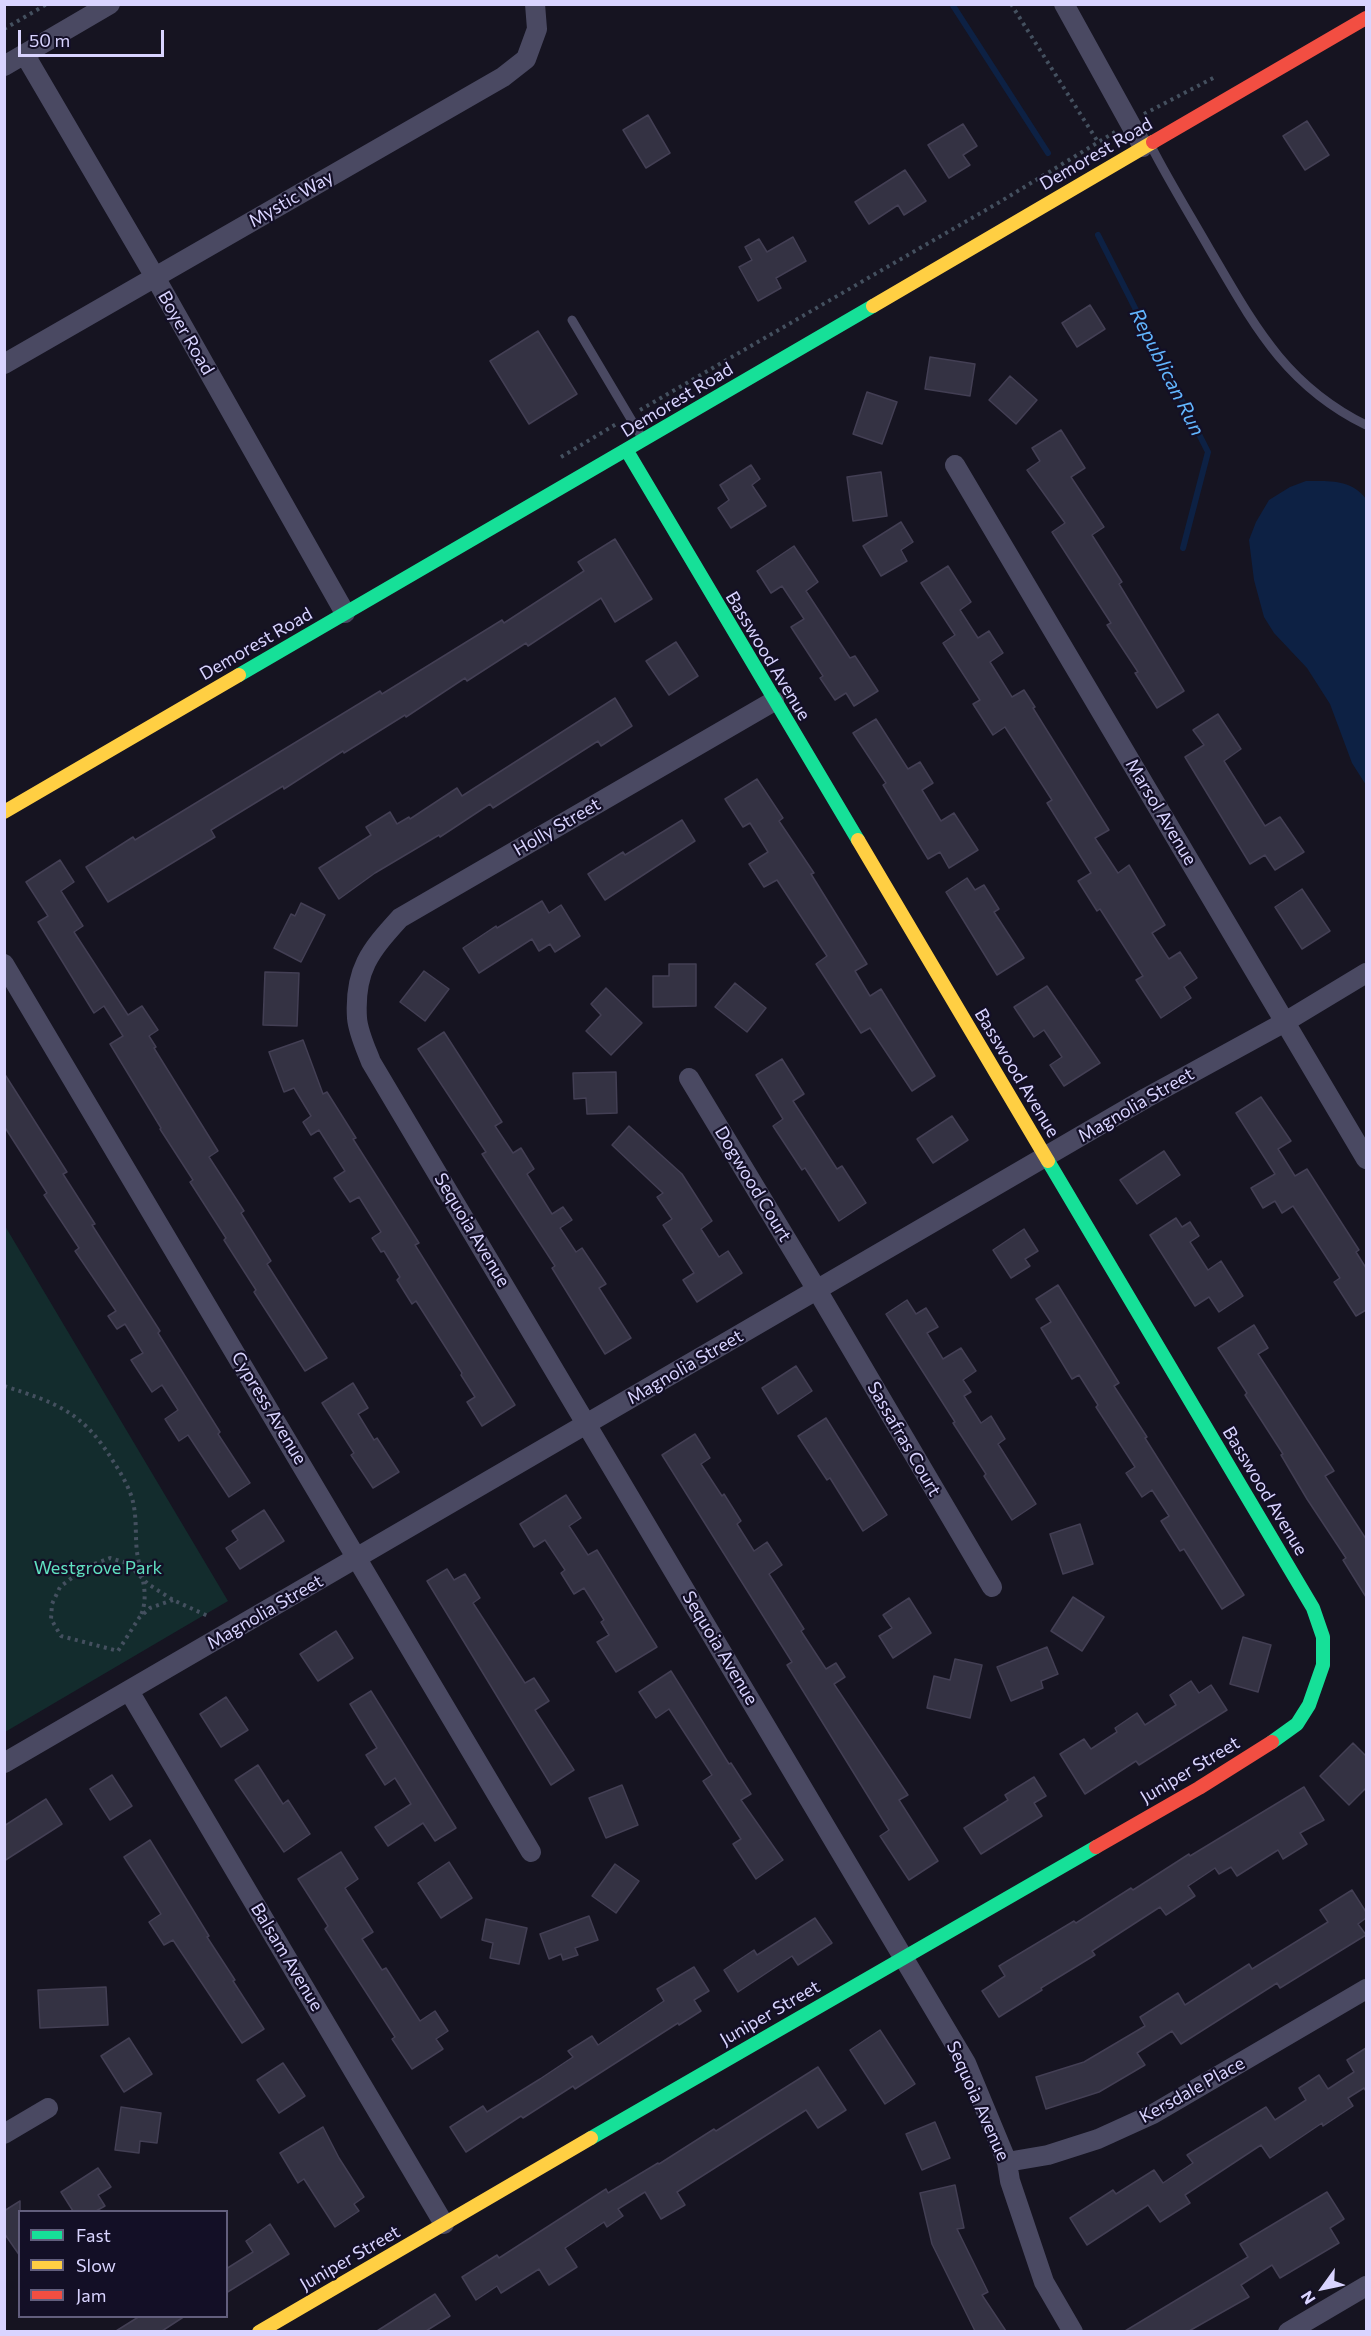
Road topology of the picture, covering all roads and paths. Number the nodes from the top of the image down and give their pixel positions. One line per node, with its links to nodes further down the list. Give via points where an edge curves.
1 (46, 4): 7 (path)
2 (110, 4): 8 (street)
3 (535, 4): 15 (street, Mystic Way, via 537,29 526,59 503,76)
4 (1011, 4): 12 (path)
5 (1064, 4): 11 (street)
6 (1366, 18): 13 (street, Demorest Road)
7 (4, 29)
8 (25, 55): 9 (street); 15 (street, Boyer Road)
9 (4, 66)
10 (1226, 70): 11 (path)
11 (1130, 123): 12 (path); 13 (street)
12 (1098, 142): 14 (path); 18 (path)
13 (1147, 145): 14 (street, Demorest Road); 19 (lane, via 1276,355 1310,389)
14 (1114, 165): 20 (street, Demorest Road)
15 (155, 277): 17 (street, Mystic Way); 24 (street, Boyer Road)
16 (572, 321): 18 (lane)
17 (4, 364)
18 (630, 417): 20 (lane); 22 (path)
19 (1366, 425)
20 (644, 441): 21 (street, Demorest Road)
21 (627, 451): 24 (street, Demorest Road); 25 (street, Basswood Avenue)
22 (561, 458)
23 (955, 465): 30 (street, Marsol Avenue)
24 (345, 613): 26 (street, Demorest Road)
25 (774, 701): 28 (street, Holly Street, via 400,918 375,945); 32 (street, Basswood Avenue)
26 (4, 812)
27 (4, 964): 37 (street, Cypress Avenue)
28 (360, 973): 36 (street, Sequoia Avenue, via 357,1019 371,1062)
29 (1366, 973): 30 (street, Magnolia Street)
30 (1285, 1022): 32 (street, Magnolia Street); 33 (street, Marsol Avenue)
31 (689, 1078): 34 (street, Dogwood Court)
32 (1046, 1157): 34 (street, Magnolia Street); 44 (street, Basswood Avenue, via 1314,1608 1323,1637 1323,1665 1310,1705)
33 (1366, 1159)
34 (817, 1290): 36 (street, Magnolia Street); 39 (street, Sassafras Court)
35 (4, 1386): 38 (path, via 54,1402 78,1418 102,1442 133,1501)
36 (586, 1424): 37 (street, Magnolia Street); 47 (street, Sequoia Avenue)
37 (358, 1558): 43 (street, Magnolia Street); 46 (street, Cypress Avenue)
38 (141, 1577): 40 (path); 42 (path, via 146,1604); 42 (path, via 127,1563 110,1558 86,1567 60,1587 52,1604 51,1619 61,1636 118,1651)
39 (992, 1587)
40 (173, 1600): 41 (path); 42 (path, via 150,1608)
41 (210, 1617)
42 (139, 1618)
43 (129, 1691): 45 (street, Magnolia Street); 52 (street, Balsam Avenue)
44 (1297, 1724): 47 (street, Juniper Street, via 1198,1788)
45 (4, 1763)
46 (531, 1852)
47 (904, 1956): 51 (street, Sequoia Avenue, via 966,2063); 52 (street, Juniper Street)
48 (1366, 1989): 51 (street, Kersdale Place, via 1153,2114 1048,2155)
49 (48, 2108): 50 (street)
50 (4, 2134)
51 (1007, 2162): 55 (street, Sequoia Avenue, via 1044,2282)
52 (444, 2224): 54 (street, Juniper Street)
53 (1366, 2286): 56 (street)
54 (260, 2331)
55 (1073, 2331)
56 (1288, 2331)

